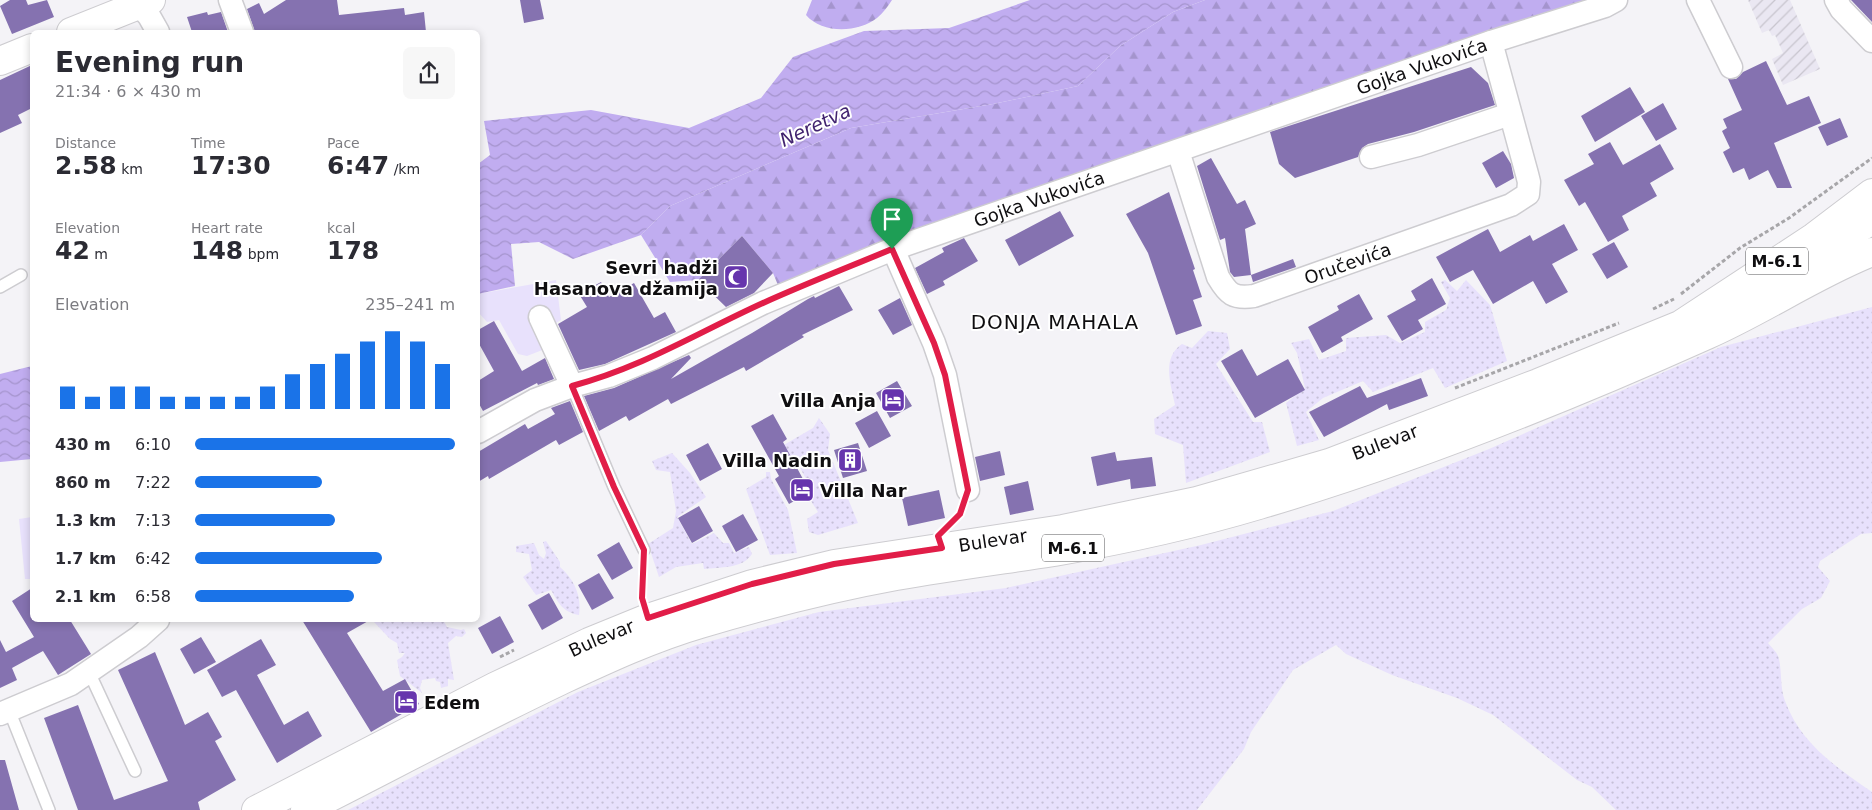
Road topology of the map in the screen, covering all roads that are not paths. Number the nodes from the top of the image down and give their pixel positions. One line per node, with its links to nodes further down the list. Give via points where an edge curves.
1 (230, 0): 8 (street)
2 (1616, 0): 10 (street, Gojka Vukovića)
3 (1698, 0): 13 (street)
4 (1836, 0): 9 (street)
5 (145, 2): 6 (main road); 7 (street)
6 (76, 30)
7 (157, 30)
8 (241, 30)
9 (1872, 41)
10 (1491, 42): 14 (street, Oručevića); 15 (street, Gojka Vukovića)
11 (30, 49): 12 (main road)
12 (0, 61)
13 (1732, 67)
14 (1510, 114): 15 (street, Oručevića, via 1530,182 1528,194 1522,200 1254,296 1242,297 1227,291 1218,277); 16 (street)
15 (1178, 151): 20 (street, Gojka Vukovića)
16 (1372, 157)
17 (1872, 193): 26 (main road, M-6.1)
18 (1872, 220): 26 (main road, Bulevar, via 1755,292)
19 (1872, 242): 22 (main road)
20 (892, 249): 27 (street, Gojka Vukovića, via 763,303 653,358 609,376); 29 (street, via 945,375)
21 (1872, 252): 22 (main road, M-6.1)
22 (1837, 266): 37 (main road, M-6.1, via 1746,318 1556,400 1262,504 1189,525 1122,539 891,577 694,626 601,662 534,693)
23 (21, 275): 24 (lane)
24 (0, 287)
25 (540, 317): 27 (street)
26 (1680, 326): 36 (main road, Bulevar / M-6.1, via 1329,463 1254,486 1133,516 834,564 752,584 643,603 589,642 494,687)
27 (572, 386): 28 (street, Gojka Vukovića, via 535,400); 30 (lane)
28 (480, 431)
29 (968, 490)
30 (644, 550)
31 (156, 622): 32 (street)
32 (89, 672): 33 (street, via 70,684); 34 (lane)
33 (5, 712): 35 (lane)
34 (135, 772)
35 (49, 810)
36 (256, 810)
37 (305, 810)

